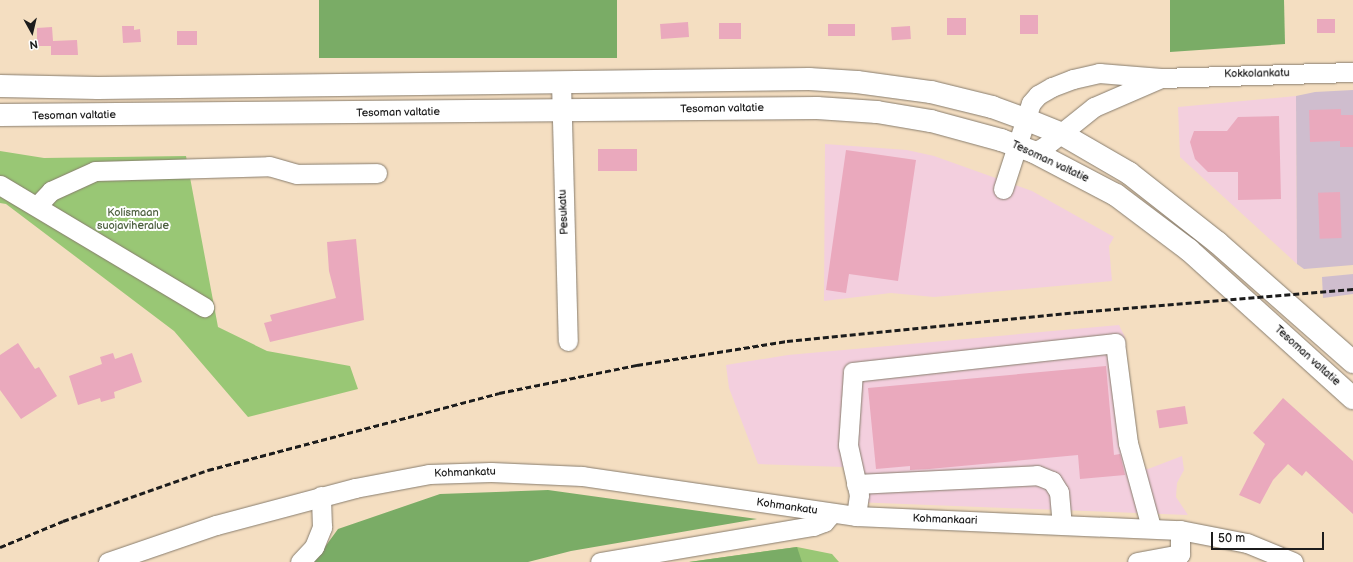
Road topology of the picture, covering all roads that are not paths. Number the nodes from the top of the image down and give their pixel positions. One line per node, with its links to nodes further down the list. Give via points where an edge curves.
1 (1353, 72): 2 (street, Kokkolankatu)
2 (1161, 78): 7 (street, Kokkolankatu, via 1100,73 1072,79 1038,95 1031,103); 8 (street, Kokkolankatu, via 1094,107)
3 (561, 82): 4 (main road, via 98,88); 5 (street, Pesukatu); 7 (main road, via 809,79 857,82 963,99)
4 (0, 86)
5 (562, 111): 6 (main road, Tesoman valtatie); 9 (main road, Tesoman valtatie, via 843,109 931,121); 15 (street, Pesukatu)
6 (0, 115)
7 (1025, 119): 8 (main road); 9 (street, Kokkolankatu)
8 (1060, 133): 9 (street, Kokkolankatu, via 1044,147); 16 (main road, via 1135,178 1218,243)
9 (1025, 148): 12 (street); 17 (main road, Tesoman valtatie, via 1116,195 1160,226)
10 (377, 173): 13 (street, via 298,174 269,166 95,171 51,191)
11 (0, 185): 13 (street)
12 (1003, 189)
13 (37, 206): 14 (street)
14 (204, 307)
15 (568, 341)
16 (1353, 362)
17 (1353, 398)
18 (856, 484): 21 (street); 22 (street, via 1037,475 1052,481 1059,492); 23 (street, via 848,445 853,372 1115,343 1128,443)
19 (321, 496): 20 (street, Kohmankatu, via 429,474 538,473 582,476); 25 (street, Kohmankatu, via 216,525); 26 (street, via 322,527 314,547)
20 (832, 513): 21 (street, Kohmankaari); 27 (street, via 824,522 812,526)
21 (856, 516): 22 (street, Kohmankaari)
22 (1062, 524): 23 (street, Kohmankaari)
23 (1151, 527): 24 (street, Kohmankaari)
24 (1180, 530): 28 (street, via 1180,554); 29 (street, Kohmankaari, via 1247,543)
25 (108, 562)
26 (300, 562)
27 (600, 562)
28 (1137, 562)
29 (1294, 562)

